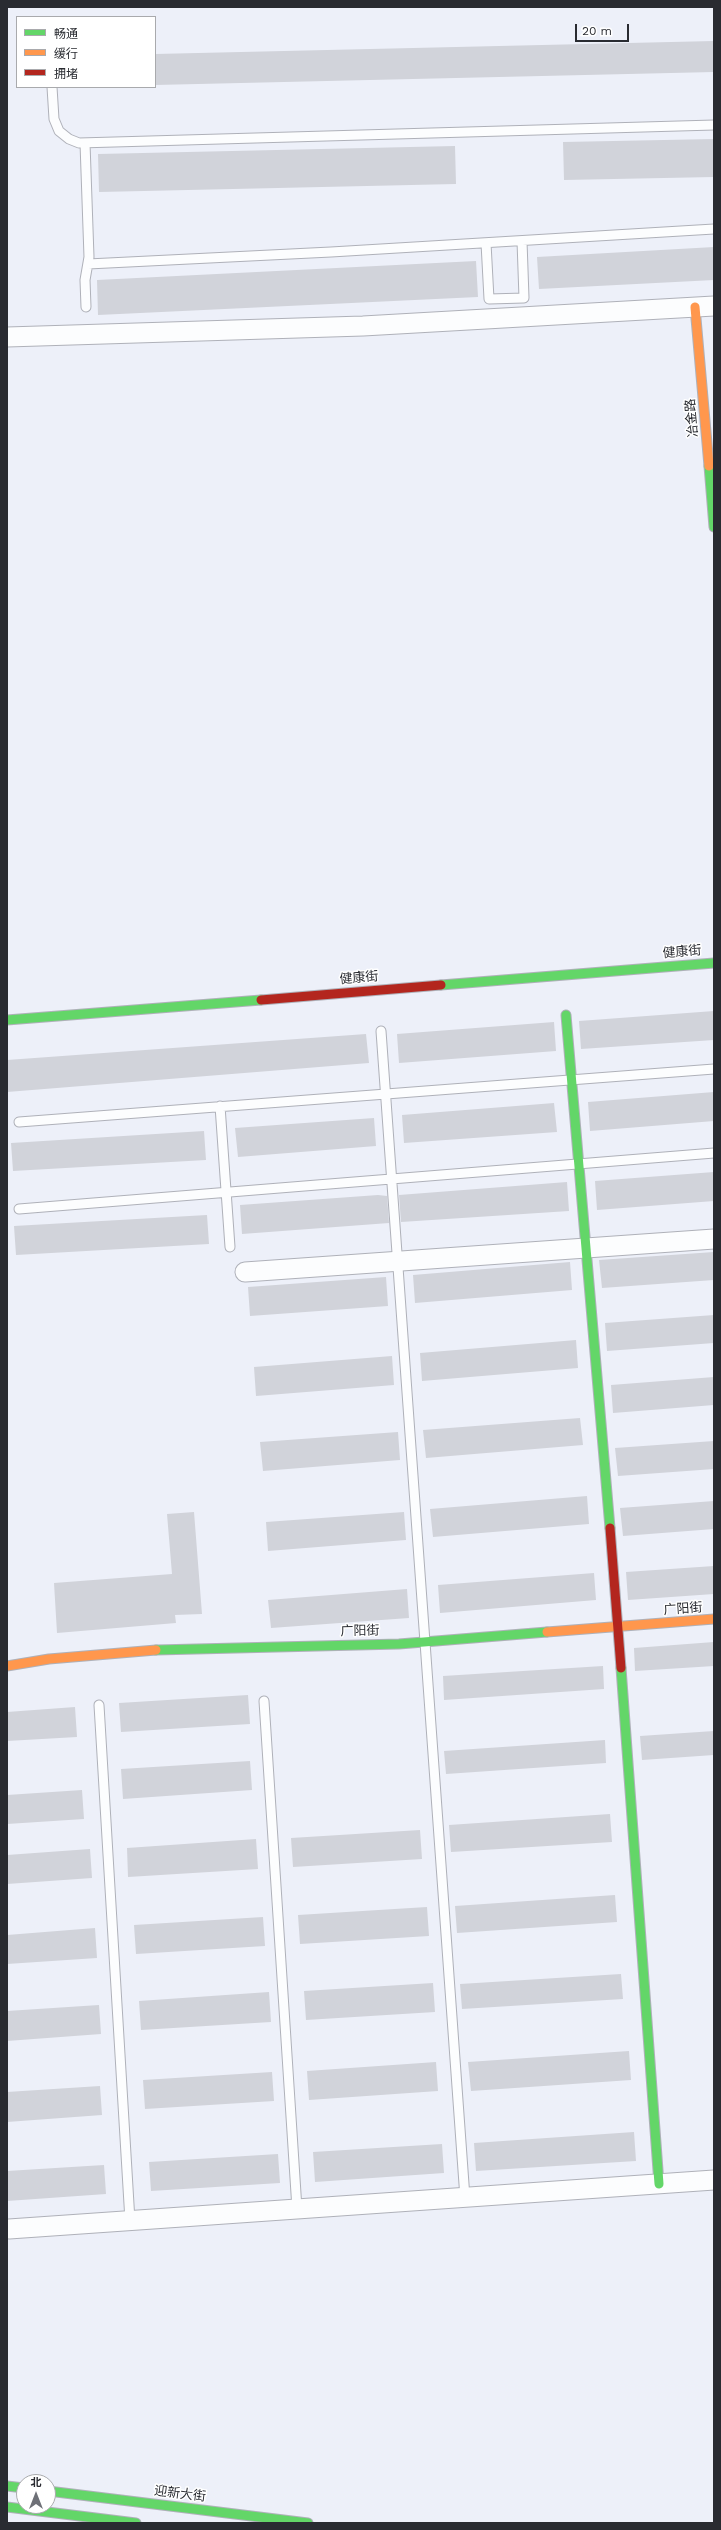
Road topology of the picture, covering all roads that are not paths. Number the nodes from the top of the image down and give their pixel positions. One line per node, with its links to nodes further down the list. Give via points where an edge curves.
1 (52, 88): 3 (lane, via 54,119 59,131 69,139)
2 (714, 125): 3 (lane)
3 (85, 143): 7 (lane)
4 (714, 229): 5 (lane)
5 (522, 241): 6 (lane); 8 (lane, via 524,298)
6 (486, 243): 7 (lane); 8 (lane, via 489,299)
7 (88, 264): 10 (lane, via 85,280)
8 (507, 298): 12 (lane)
9 (714, 306): 11 (street)
10 (86, 307)
11 (695, 307): 12 (street); 14 (street, 冶金路)
12 (507, 318): 13 (street, via 363,326)
13 (7, 337)
14 (714, 527)
15 (714, 963): 17 (street, 健康街)
16 (566, 1015): 20 (street)
17 (7, 1020)
18 (381, 1031): 21 (lane)
19 (714, 1069): 20 (lane)
20 (572, 1080): 21 (lane); 25 (street)
21 (386, 1094): 22 (lane); 26 (lane)
22 (220, 1106): 23 (lane); 27 (lane)
23 (19, 1122)
24 (714, 1153): 25 (lane)
25 (579, 1163): 26 (lane); 31 (street)
26 (392, 1179): 27 (lane); 32 (lane)
27 (226, 1192): 28 (lane); 30 (lane)
28 (19, 1209)
29 (714, 1239): 31 (street)
30 (230, 1246)
31 (586, 1248): 32 (street); 35 (street)
32 (398, 1261): 33 (street); 36 (lane)
33 (245, 1272)
34 (714, 1619): 35 (street, 广阳街)
35 (618, 1627): 36 (street, 广阳街); 41 (street)
36 (426, 1642): 37 (street, 广阳街, via 158,1650 50,1659); 42 (lane)
37 (7, 1666)
38 (264, 1701): 43 (lane)
39 (99, 1705): 44 (lane)
40 (714, 2180): 41 (street)
41 (659, 2184): 42 (street)
42 (465, 2198): 43 (street)
43 (297, 2209): 44 (street)
44 (130, 2221): 45 (street)
45 (10, 2229)
46 (56, 2492): 49 (street, 迎新大街)
47 (7, 2507): 48 (street)
48 (136, 2523)
49 (308, 2523)

